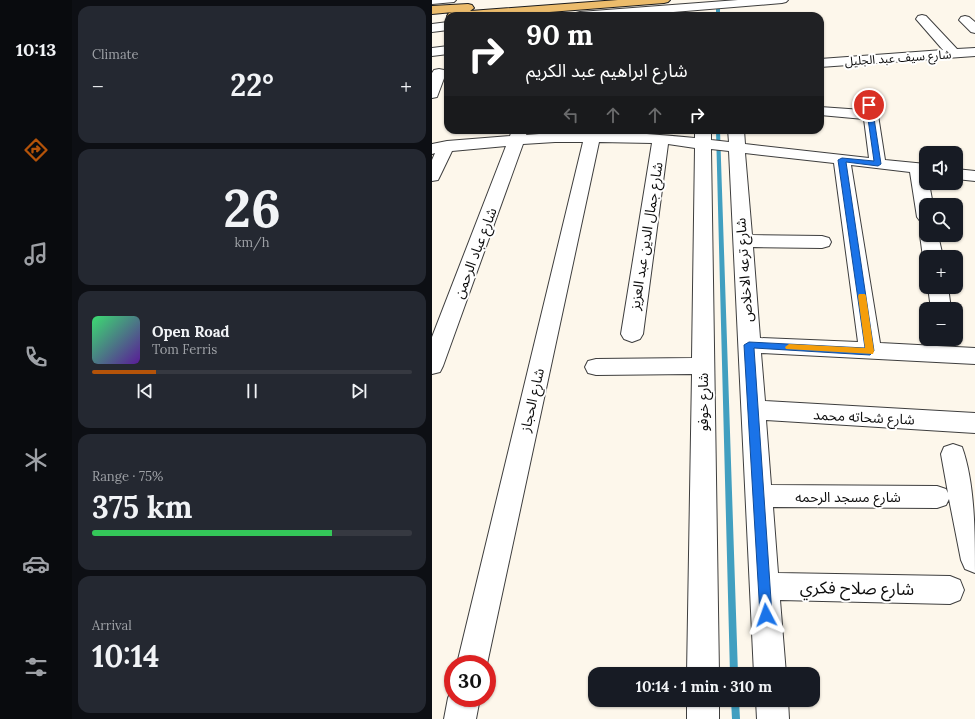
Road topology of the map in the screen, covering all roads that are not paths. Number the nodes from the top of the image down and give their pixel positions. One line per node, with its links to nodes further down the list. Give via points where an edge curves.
1 (450, 0): 7 (street)
2 (463, 0): 3 (main road)
3 (475, 0)
4 (569, 0): 9 (main road)
5 (664, 0): 8 (main road)
6 (782, 0): 12 (street)
7 (432, 1)
8 (630, 3): 10 (main road); 11 (main road)
9 (432, 10)
10 (507, 12)
11 (568, 12)
12 (630, 12)
13 (444, 16): 14 (main road)
14 (432, 18)
15 (922, 19): 23 (street)
16 (965, 20): 19 (street)
17 (444, 26): 18 (street)
18 (432, 28)
19 (975, 29)
20 (444, 50): 21 (street)
21 (432, 52)
22 (975, 52): 23 (street, شارع سيف عبد الجليل)
23 (954, 54): 24 (street, شارع سيف عبد الجليل)
24 (824, 63)
25 (439, 73): 26 (street)
26 (432, 94)
27 (868, 96): 29 (street)
28 (824, 111): 29 (street)
29 (871, 115): 38 (street)
30 (519, 135): 31 (street); 32 (street); 50 (street, شارع عباد الرحمن)
31 (472, 137): 36 (street)
32 (592, 137): 34 (street); 61 (street, شارع الحجاز)
33 (703, 137): 34 (street); 35 (street); 51 (street, شارع خوفو)
34 (661, 139): 45 (street, شارع جمال الدين عبد العزيز)
35 (737, 139): 37 (street); 43 (street, شارع ترعه الاخلاص)
36 (439, 148): 41 (street)
37 (842, 160): 38 (street); 48 (street)
38 (878, 164): 39 (street)
39 (919, 169)
40 (963, 175): 42 (street)
41 (432, 176)
42 (975, 176)
43 (742, 241): 44 (street); 46 (street, شارع ترعه الاخلاص)
44 (822, 242)
45 (632, 334)
46 (749, 345): 48 (street); 53 (street, شارع ترعه الاخلاص)
47 (948, 347): 48 (street); 49 (street)
48 (870, 351)
49 (975, 356)
50 (432, 366)
51 (703, 366): 52 (street); 62 (street, شارع خوفو)
52 (596, 367)
53 (753, 410): 54 (street, شارع شحاته محمد); 56 (street, شارع ترعه الاخلاص)
54 (975, 423)
55 (953, 454): 58 (street)
56 (758, 496): 57 (street, شارع مسجد الرحمه); 59 (street, شارع ترعه الاخلاص)
57 (937, 497)
58 (975, 560)
59 (764, 586): 60 (street, شارع صلاح فكري); 63 (street, شارع ترعه الاخلاص)
60 (950, 590)
61 (474, 655)
62 (703, 667)
63 (770, 667)
64 (462, 707): 67 (street)
65 (703, 707): 68 (street)
66 (772, 707): 69 (street)
67 (460, 719)
68 (703, 719)
69 (773, 719)

